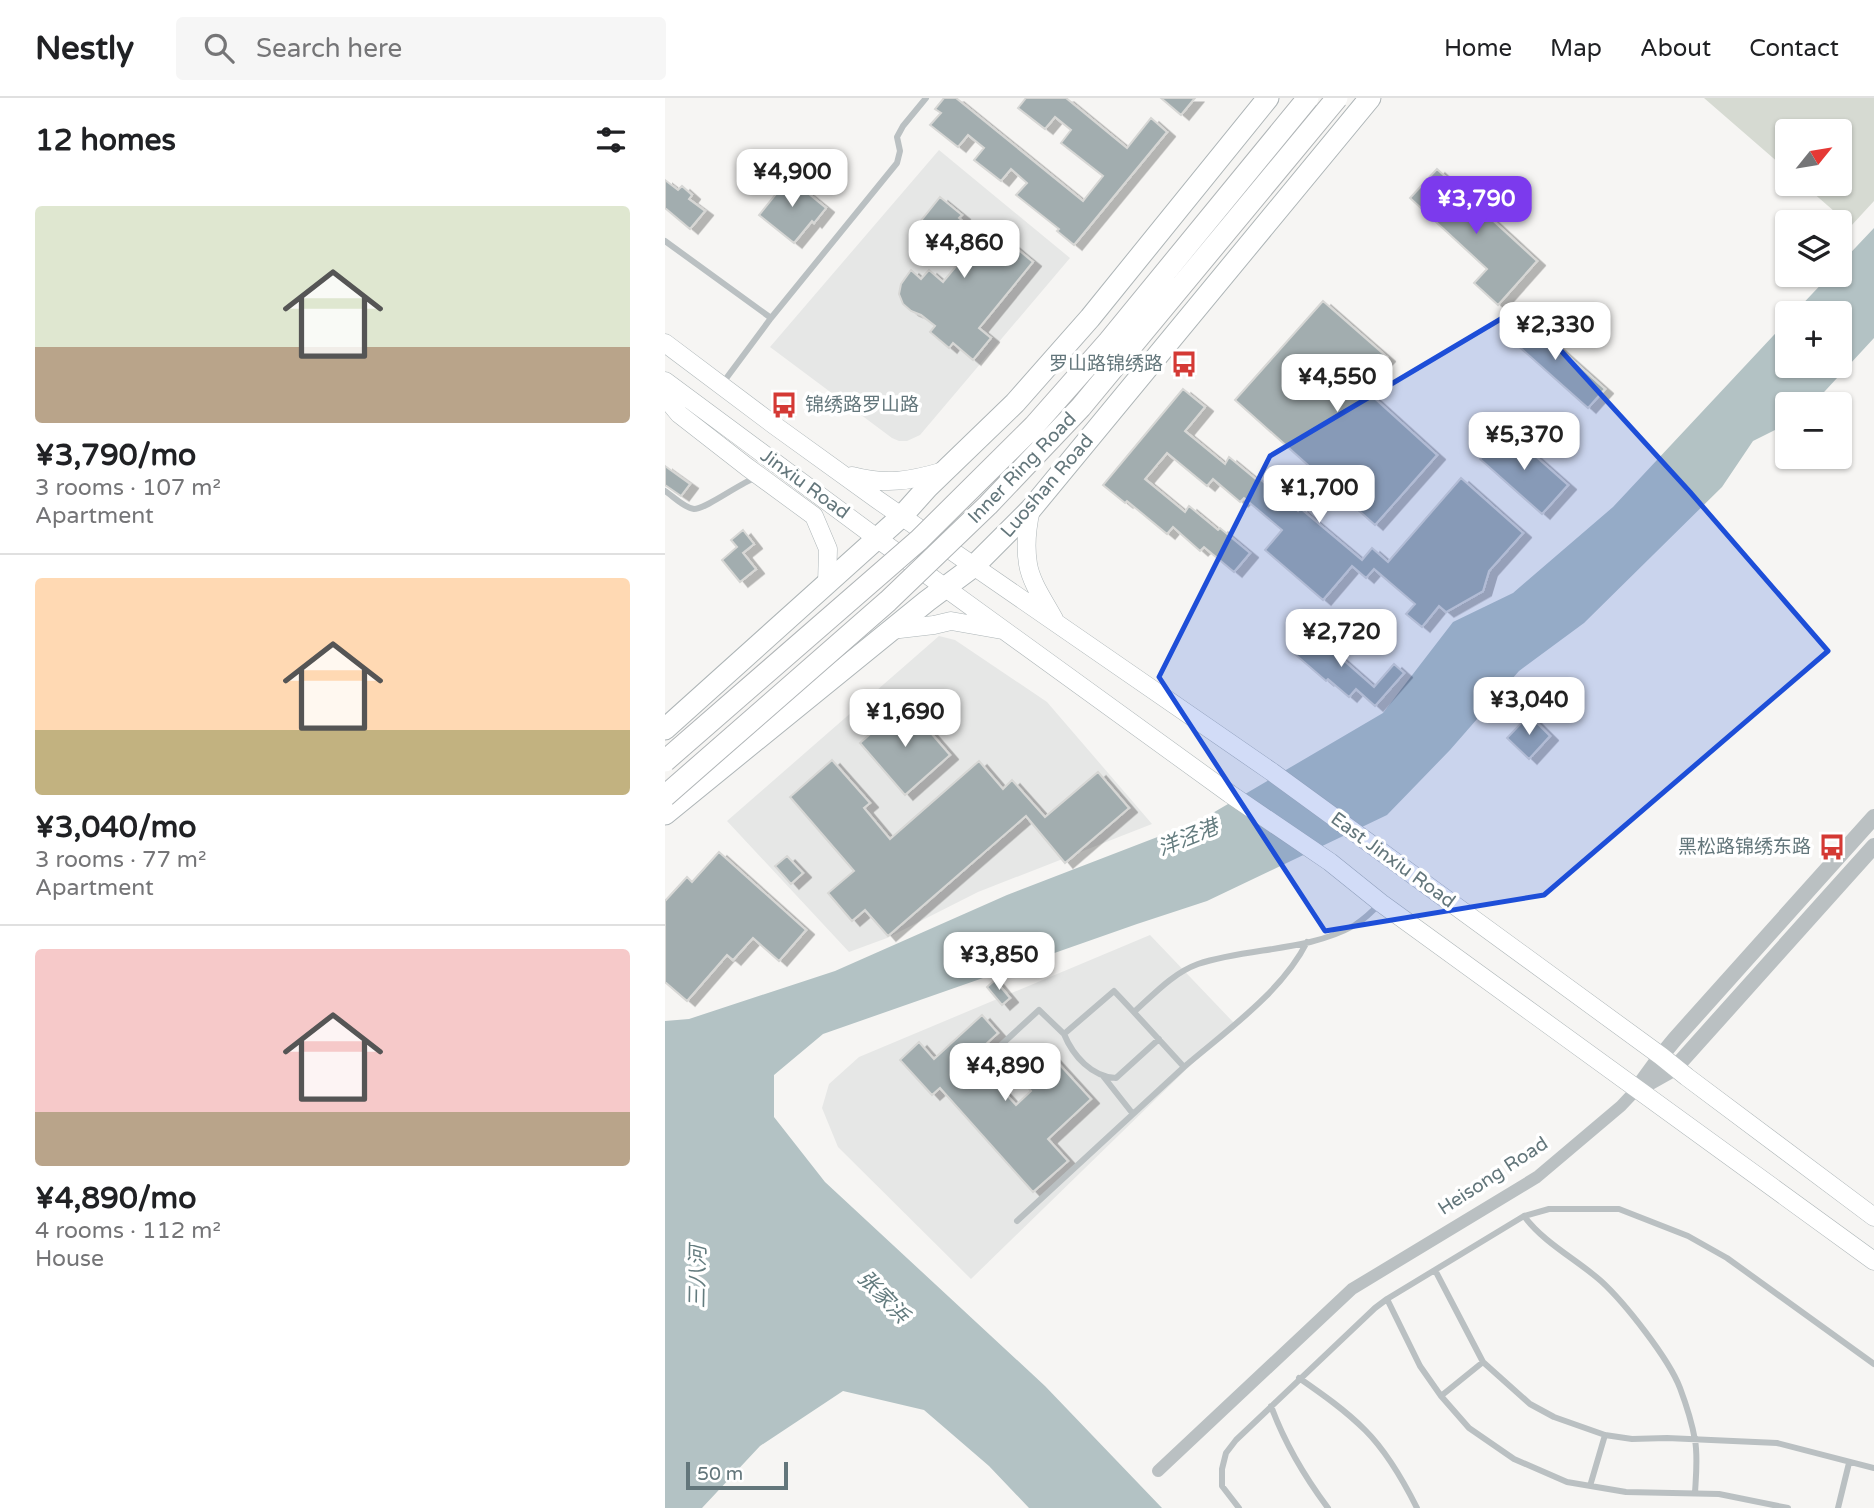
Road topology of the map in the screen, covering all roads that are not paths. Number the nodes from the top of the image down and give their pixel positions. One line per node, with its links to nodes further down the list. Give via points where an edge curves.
1 (926, 98): 7 (lane, via 897,137 897,163)
2 (1268, 98): 13 (main road, via 1090,318 1015,403)
3 (1308, 98): 27 (main road, Inner Ring Road, bridge, via 1034,426 919,540)
4 (1337, 98): 28 (main road, Inner Ring Road, bridge, via 1081,407 997,496 888,601)
5 (1370, 98): 17 (main road, Luoshan Road)
6 (665, 241): 7 (lane)
7 (771, 317): 10 (lane)
8 (665, 343): 10 (main road, Jinxiu Road)
9 (665, 381): 19 (main road, Jinxiu Road)
10 (721, 385): 14 (main road, Jinxiu Road)
11 (665, 397): 12 (main road)
12 (672, 409): 15 (main road)
13 (944, 471): 14 (main road, via 894,482); 18 (main road)
14 (841, 474): 18 (main road, Jinxiu Road)
15 (760, 477): 16 (lane, via 694,509); 21 (main road, via 814,516 828,550)
16 (665, 491)
17 (1031, 509): 20 (main road, Luoshan Road); 23 (main road, via 1028,565)
18 (902, 516): 19 (main road); 20 (main road, East Jinxiu Road)
19 (878, 539): 21 (main road); 22 (main road, Jinxiu Road)
20 (974, 566): 22 (main road, Luoshan Road); 23 (main road, East Jinxiu Road)
21 (827, 584): 26 (main road)
22 (946, 587): 24 (main road, Luoshan Road); 25 (main road, East Jinxiu Road)
23 (1055, 622): 37 (main road, East Jinxiu Road, via 1272,772)
24 (891, 630): 25 (main road, via 951,621); 29 (main road, Luoshan Road)
25 (1006, 630): 32 (main road, East Jinxiu Road)
26 (665, 729)
27 (665, 761)
28 (665, 796)
29 (665, 814)
30 (1874, 817): 37 (street, Heisong Road)
31 (1874, 846): 39 (street)
32 (1381, 903): 33 (lane, via 1354,925); 44 (main road, East Jinxiu Road)
33 (1307, 942): 34 (lane, via 1198,964 1181,972); 38 (lane, via 1277,986)
34 (1134, 1012): 35 (lane, via 1114,991); 36 (lane)
35 (1064, 1034): 40 (lane, via 1086,1066); 42 (lane, via 1039,1010)
36 (1159, 1040): 38 (lane); 41 (lane)
37 (1661, 1056): 39 (main road, East Jinxiu Road); 44 (street, Heisong Road)
38 (1184, 1067): 45 (lane)
39 (1675, 1068): 44 (street); 47 (main road, East Jinxiu Road)
40 (1103, 1076): 41 (lane); 43 (lane)
41 (1116, 1078): 43 (lane)
42 (964, 1079)
43 (1111, 1087): 45 (lane)
44 (1637, 1089): 49 (main road, East Jinxiu Road); 61 (street, Heisong Road, via 1537,1177 1352,1289)
45 (1133, 1114): 48 (lane)
46 (1524, 1216): 50 (lane); 53 (lane, via 1549,1209 1619,1209 1688,1236 1727,1258); 58 (lane, via 1602,1282 1635,1319 1679,1387)
47 (1874, 1217)
48 (1017, 1221)
49 (1874, 1261)
50 (1435, 1269): 51 (lane); 52 (lane)
51 (1387, 1299): 54 (lane); 55 (lane, via 1420,1366)
52 (1483, 1363): 55 (lane); 57 (lane, via 1529,1404)
53 (1874, 1364)
54 (1299, 1378): 56 (lane); 66 (lane, via 1365,1430 1399,1474)
55 (1441, 1396): 62 (lane, via 1469,1428 1514,1459 1567,1482)
56 (1272, 1406): 64 (lane, via 1226,1453 1222,1486); 65 (lane, via 1280,1432)
57 (1605, 1436): 58 (lane); 62 (lane)
58 (1695, 1439): 59 (lane, via 1777,1443); 63 (lane)
59 (1849, 1463): 60 (lane); 68 (lane)
60 (1874, 1468)
61 (1159, 1471)
62 (1590, 1486): 63 (lane, via 1626,1492)
63 (1695, 1493): 67 (lane)
64 (1239, 1508)
65 (1328, 1508)
66 (1417, 1508)
67 (1788, 1508)
68 (1838, 1508)

